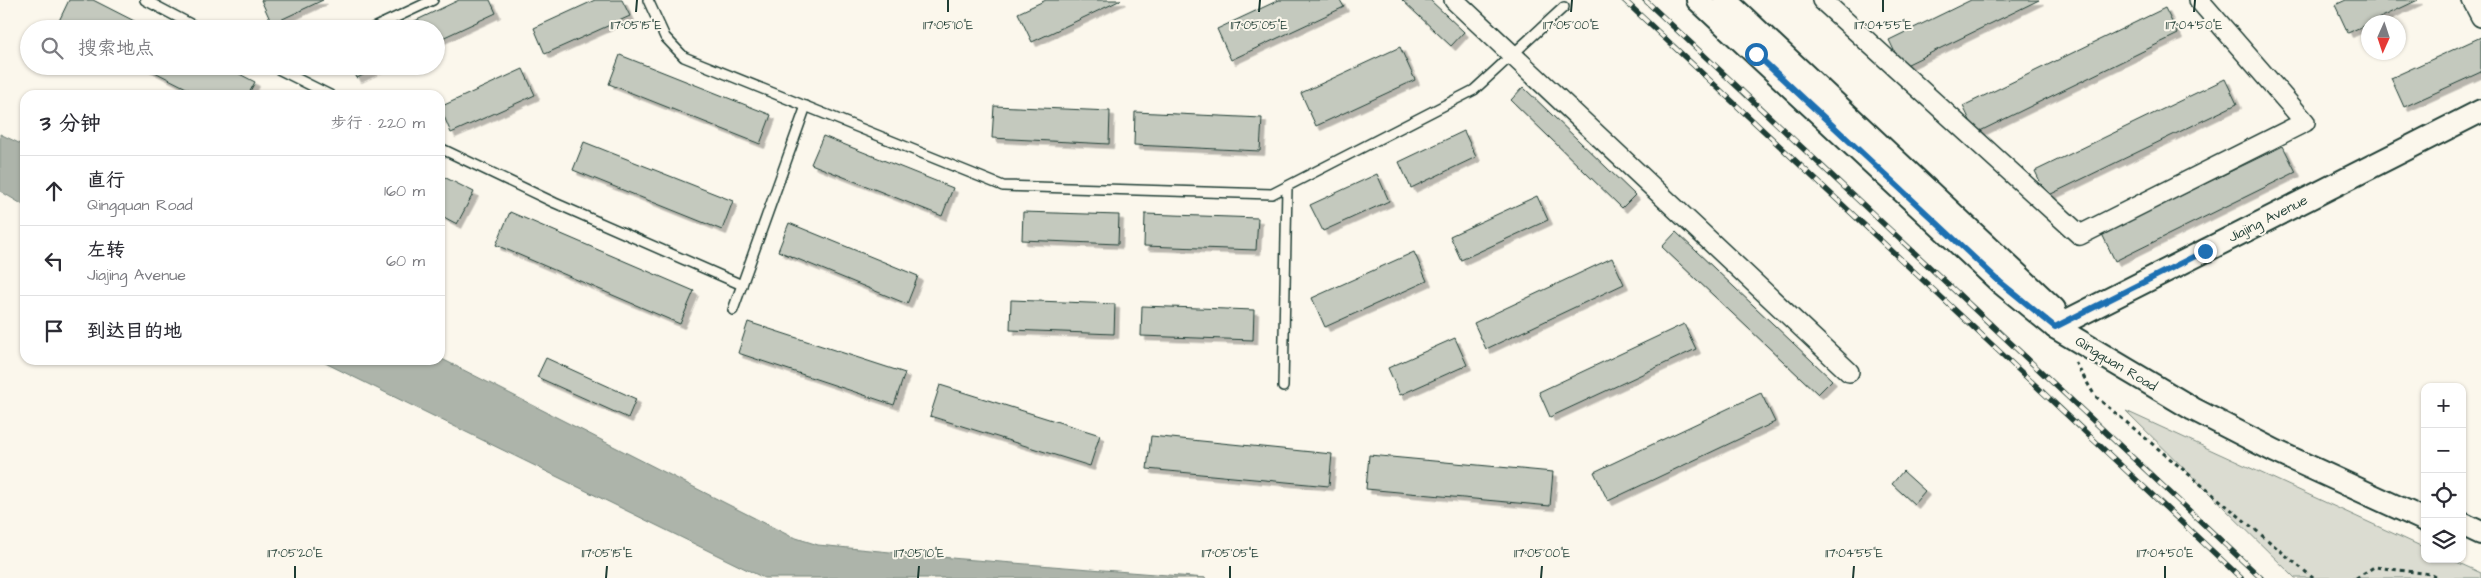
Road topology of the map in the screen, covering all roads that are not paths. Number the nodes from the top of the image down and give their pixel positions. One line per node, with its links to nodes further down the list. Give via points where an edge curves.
1 (145, 0): 12 (lane)
2 (433, 0): 13 (lane)
3 (648, 0): 17 (lane, via 665,37 684,57)
4 (1454, 0): 14 (street)
5 (1698, 0): 23 (street, Qingquan Road, via 2000,282)
6 (1725, 0): 23 (street, Qingquan Road)
7 (1822, 0): 8 (street, via 2080,235 2305,122)
8 (2199, 0)
9 (2472, 0): 11 (street)
10 (1564, 7): 14 (lane)
11 (2481, 16)
12 (183, 20)
13 (390, 20)
14 (1512, 54): 20 (lane, via 1474,90); 24 (street)
15 (290, 75): 16 (lane)
16 (320, 90)
17 (806, 106): 20 (lane, via 1004,186 1272,194); 21 (lane)
18 (2481, 112): 23 (street, Jiajing Avenue)
19 (445, 150): 21 (lane, via 555,203)
20 (1287, 186): 25 (lane)
21 (742, 285): 22 (lane)
22 (733, 310)
23 (2061, 324): 26 (street, Qingquan Road, via 2242,423); 27 (street, Qingquan Road, via 2193,410)
24 (1849, 372)
25 (1283, 387)
26 (2421, 505)
27 (2421, 518)
28 (2466, 526): 29 (street)
29 (2481, 533)
30 (2466, 539): 31 (street)
31 (2481, 545)

